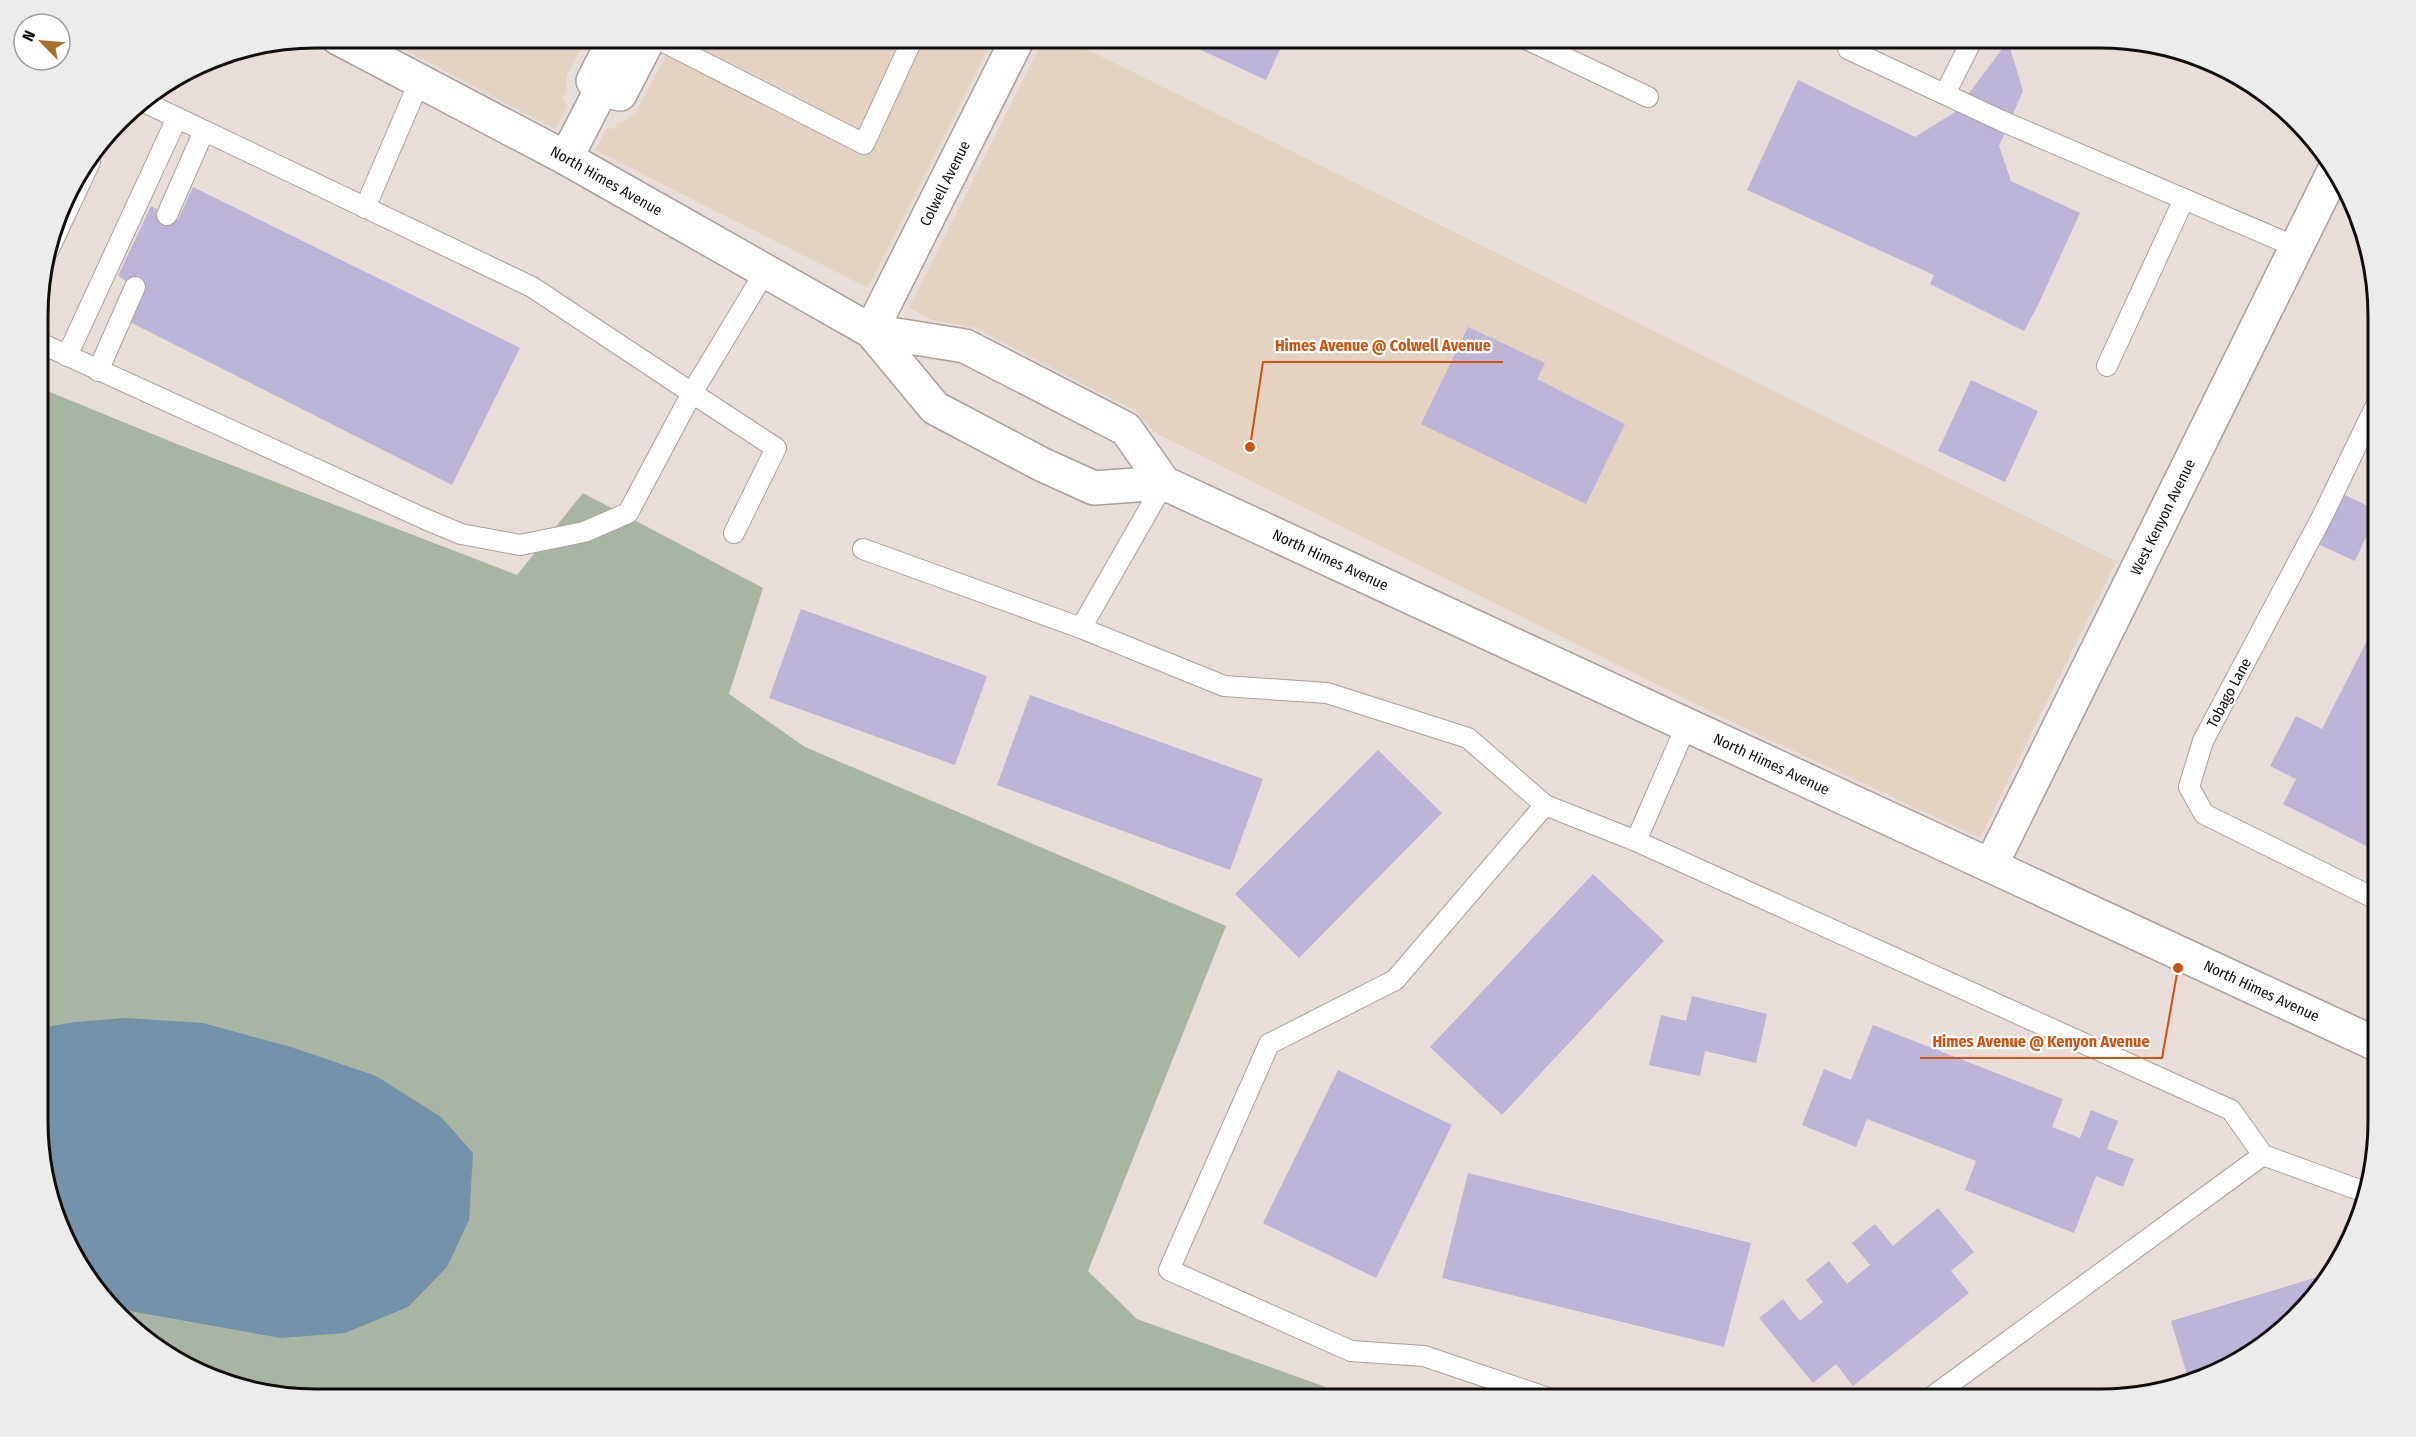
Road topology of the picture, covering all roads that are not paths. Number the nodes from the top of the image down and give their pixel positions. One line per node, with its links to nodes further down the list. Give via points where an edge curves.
1 (358, 48): 10 (street, North Himes Avenue)
2 (610, 48): 11 (street, via 593,81)
3 (644, 48): 11 (street, via 620,94)
4 (676, 48): 5 (lane, via 864,144)
5 (908, 48)
6 (1013, 48): 25 (street, Colwell Avenue)
7 (1545, 48): 13 (lane)
8 (1848, 48): 12 (lane)
9 (1968, 48): 12 (lane)
10 (420, 80): 17 (street, North Himes Avenue); 20 (lane)
11 (601, 90): 17 (street)
12 (1945, 94): 19 (lane)
13 (1648, 97)
14 (151, 105): 15 (lane)
15 (177, 117): 16 (lane); 27 (lane)
16 (204, 131): 20 (lane); 21 (lane)
17 (566, 158): 23 (street, North Himes Avenue)
18 (2330, 179): 22 (street, West Kenyon Avenue)
19 (2184, 199): 22 (lane); 28 (lane)
20 (365, 208): 30 (lane, via 532,286)
21 (167, 215)
22 (2296, 247): 39 (street, West Kenyon Avenue)
23 (766, 270): 25 (street, North Himes Avenue); 30 (lane)
24 (135, 287): 29 (lane)
25 (871, 331): 32 (street, North Himes Avenue, via 965,346 1126,429); 32 (street, North Himes Avenue, via 935,408 1033,459 1094,488)
26 (48, 348): 27 (lane)
27 (67, 356): 29 (lane)
28 (2107, 366)
29 (98, 371): 30 (lane, via 461,534 520,545 584,532 628,513)
30 (692, 393): 33 (lane, via 776,448)
31 (2368, 422): 40 (lane, Tobago Lane, via 2324,515 2203,741 2189,786 2204,814)
32 (1164, 483): 35 (lane); 36 (street, North Himes Avenue)
33 (734, 533)
34 (862, 549): 35 (lane)
35 (1081, 628): 37 (lane, via 1224,686 1327,693 1468,738)
36 (1687, 724): 38 (lane); 39 (street, North Himes Avenue)
37 (1545, 805): 38 (lane); 44 (lane, via 1395,980 1269,1044 1169,1270 1351,1351 1424,1356)
38 (1636, 841): 42 (lane, via 2230,1110)
39 (1991, 865): 41 (street, North Himes Avenue)
40 (2368, 895)
41 (2368, 1040)
42 (2263, 1155): 43 (lane); 45 (lane)
43 (2359, 1190)
44 (1521, 1389)
45 (1943, 1389)

